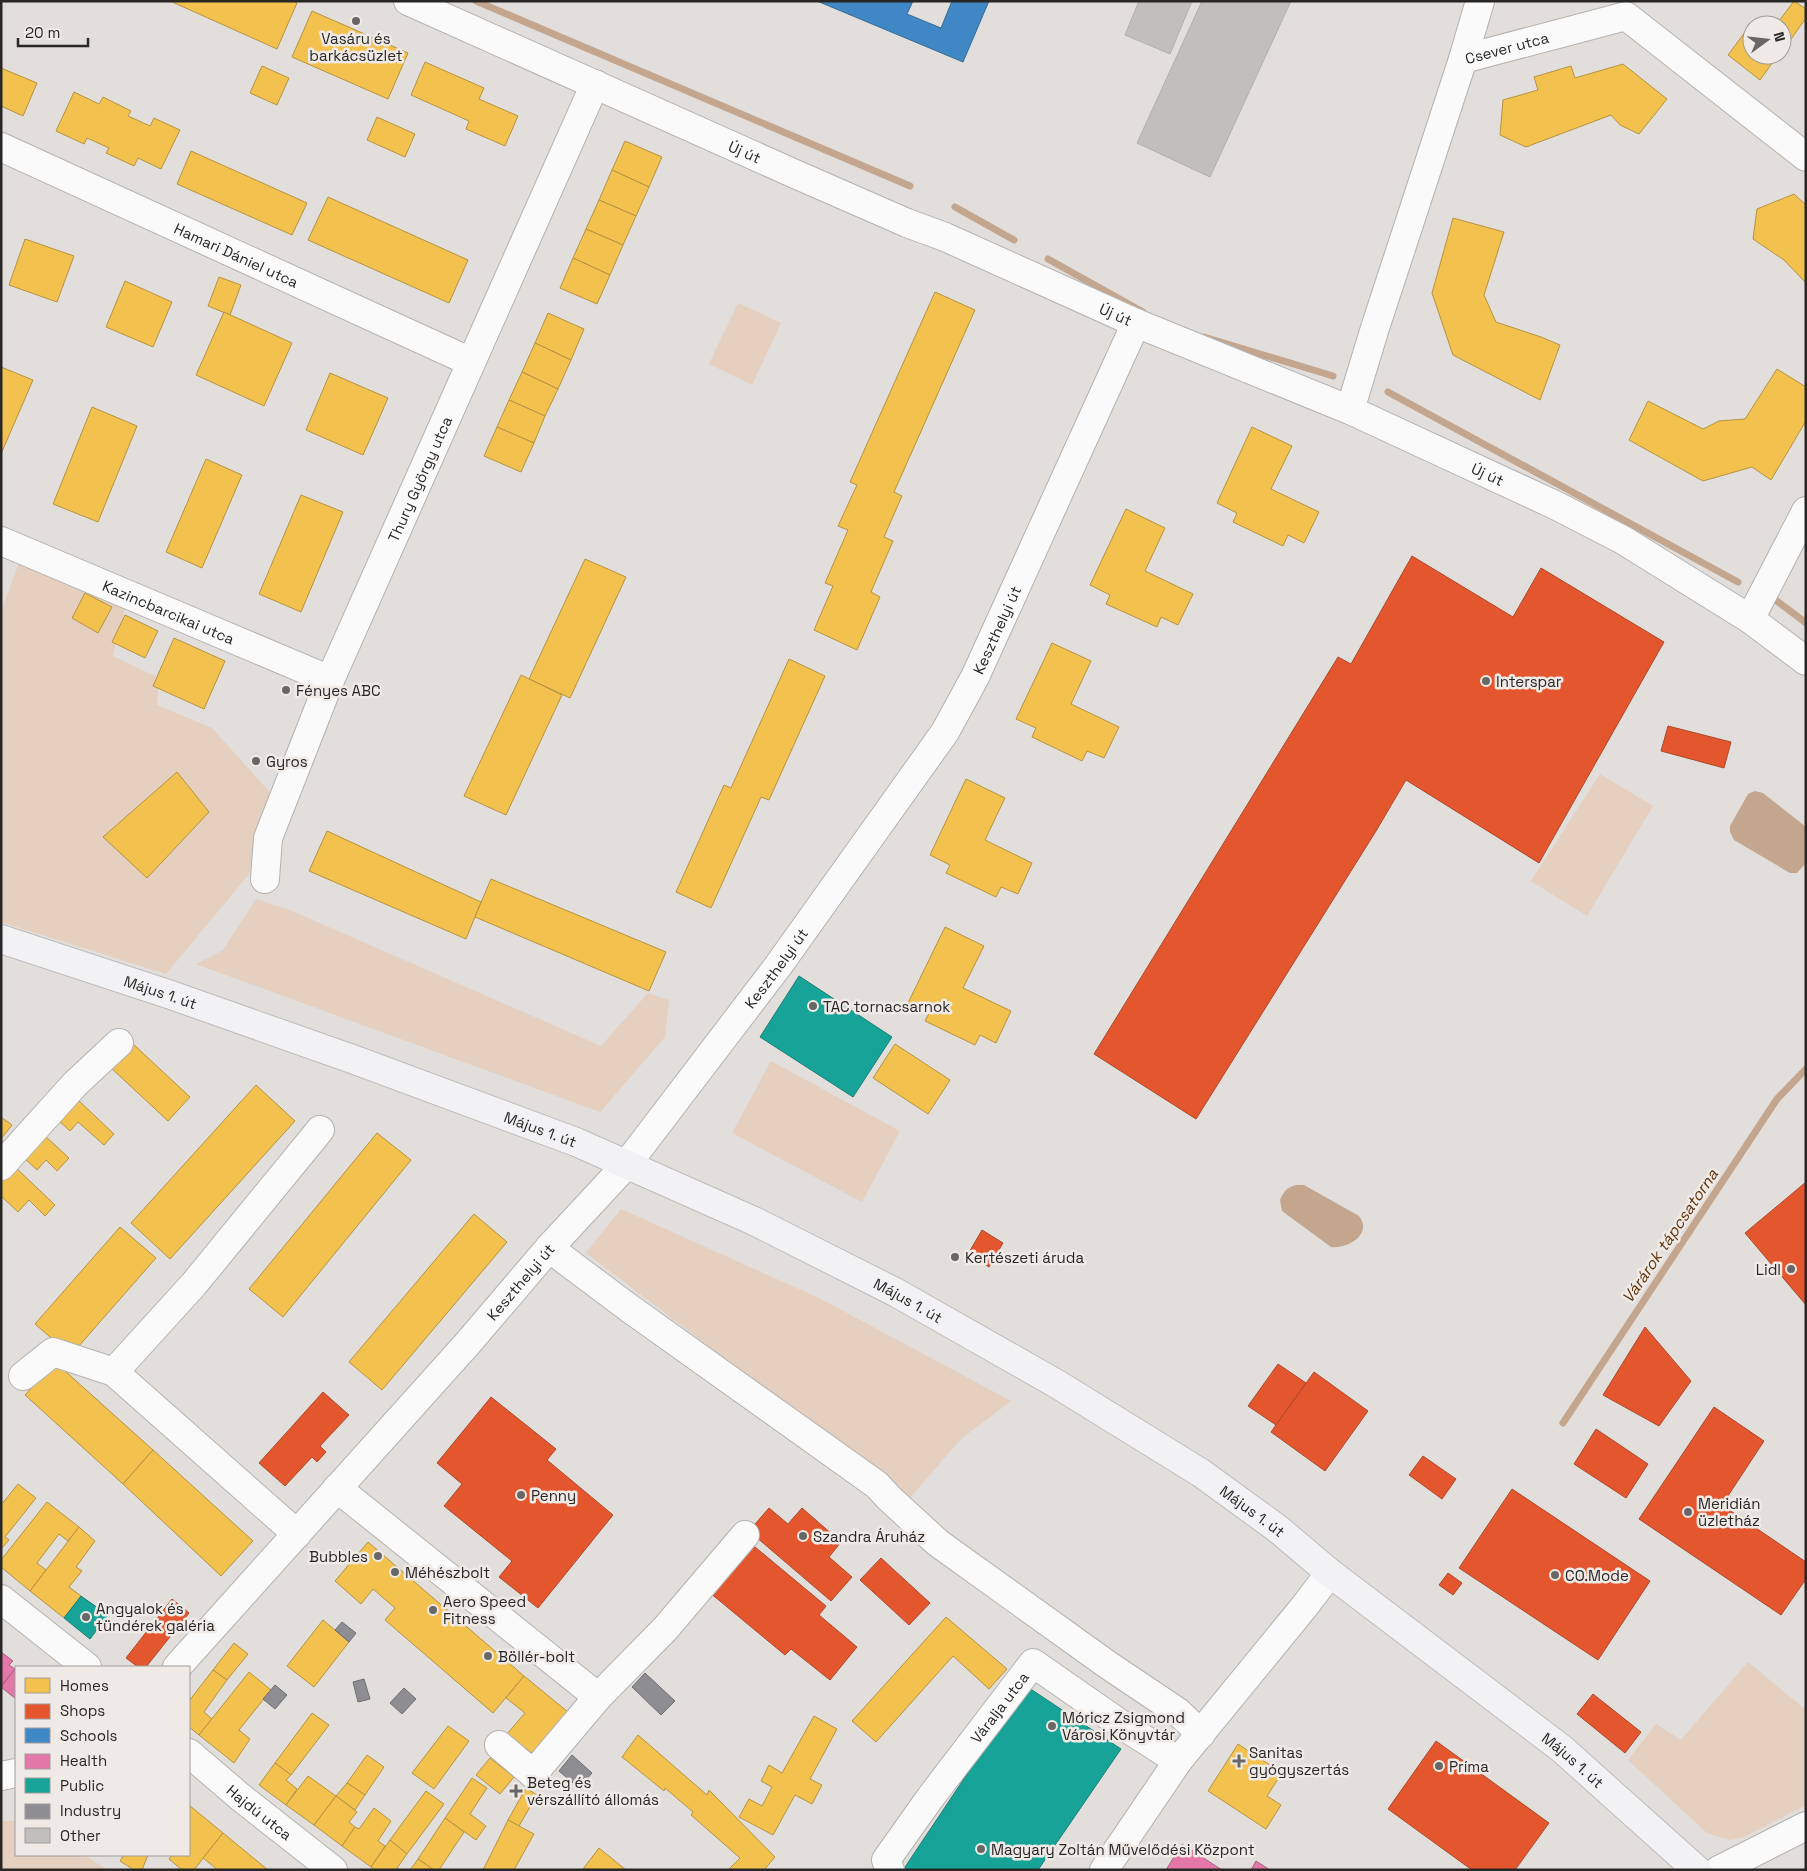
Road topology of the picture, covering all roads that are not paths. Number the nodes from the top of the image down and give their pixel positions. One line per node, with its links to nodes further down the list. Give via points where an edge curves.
1 (408, 1): 4 (street, Új út)
2 (1480, 1): 3 (street)
3 (1463, 60): 6 (street, Csever utca, via 1626,16); 9 (street, Csever utca)
4 (595, 84): 7 (street, Új út); 8 (street, Thury György utca)
5 (1, 147): 8 (street, Hamari Dániel utca)
6 (1806, 157)
7 (1136, 323): 9 (street, Új út); 19 (street, Keszthelyi út, via 975,677 945,732 783,959)
8 (471, 362): 14 (street, Thury György utca)
9 (1350, 410): 12 (street, Új út, via 1623,540)
10 (1806, 510): 12 (street)
11 (4, 549): 14 (street, Kazincbarcikai utca)
12 (1750, 619): 13 (street, Új út)
13 (1806, 660)
14 (330, 680): 15 (street, Thury György utca, via 268,838)
15 (265, 879)
16 (1, 939): 19 (main road, Május 1. út, via 355,1060)
17 (119, 1043): 20 (street, via 76,1084)
18 (320, 1130): 22 (street, via 194,1284)
19 (627, 1164): 21 (street, Keszthelyi út); 27 (main road, Május 1. út, via 754,1221 895,1292 1057,1384 1201,1473)
20 (1, 1166)
21 (550, 1248): 24 (street, Keszthelyi út); 32 (street, via 877,1485 938,1543 1178,1712)
22 (114, 1372): 23 (street, via 54,1352); 25 (street)
23 (22, 1376)
24 (337, 1488): 25 (street, Keszthelyi út); 31 (street)
25 (297, 1534): 30 (street, Keszthelyi út)
26 (745, 1534): 31 (street, via 666,1628)
27 (1330, 1572): 32 (street); 42 (main road, Május 1. út, via 1562,1749)
28 (1, 1599): 29 (street)
29 (86, 1666)
30 (178, 1666)
31 (598, 1697): 33 (street, via 533,1774)
32 (1201, 1734): 35 (street)
33 (499, 1745)
34 (190, 1755): 39 (street, Hajdú utca)
35 (1178, 1761): 40 (street, Váralja utca, via 1033,1663 886,1860); 41 (street)
36 (15, 1773): 37 (street)
37 (1, 1776)
38 (1806, 1826): 43 (street)
39 (334, 1870)
40 (890, 1870)
41 (1104, 1870)
42 (1698, 1870)
43 (1719, 1870)

